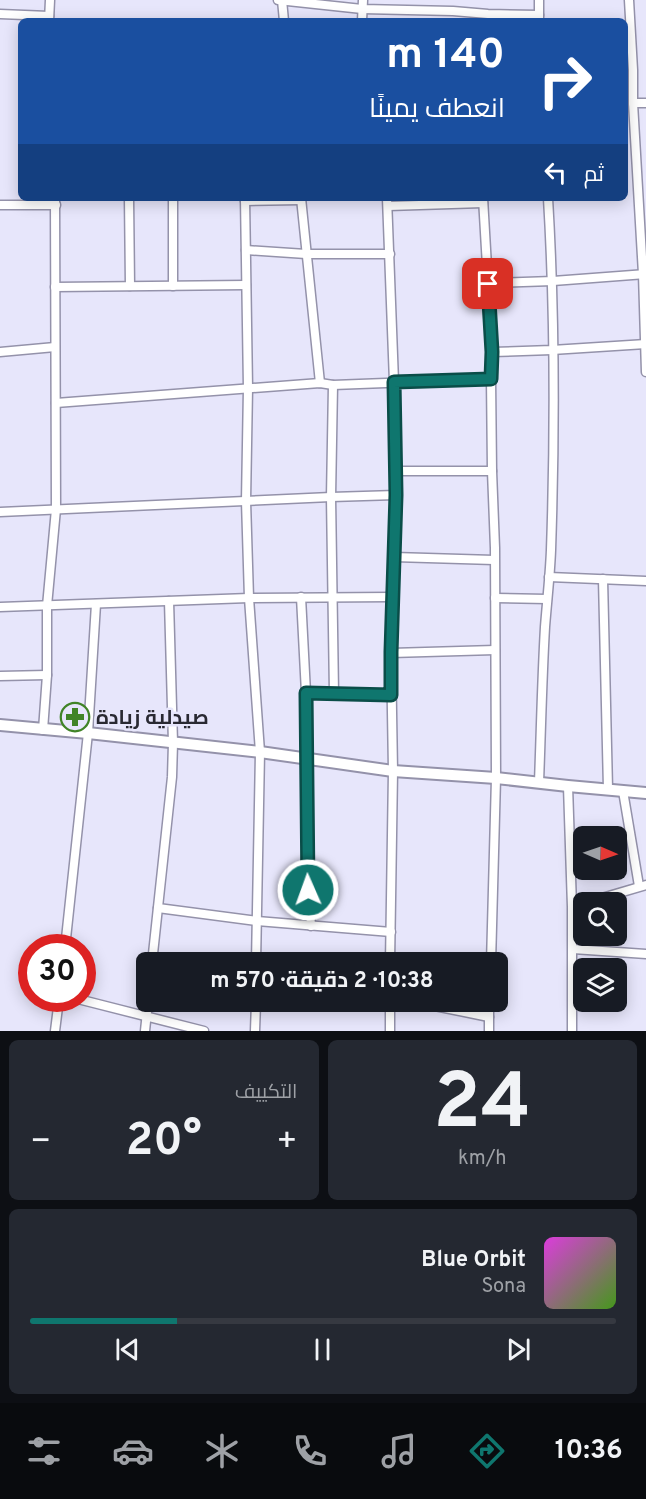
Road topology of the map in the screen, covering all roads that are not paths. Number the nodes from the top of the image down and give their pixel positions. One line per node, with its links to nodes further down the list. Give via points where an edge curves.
1 (50, 0): 10 (street)
2 (281, 0): 6 (street); 11 (street)
3 (453, 0): 7 (street)
4 (538, 0): 12 (street)
5 (629, 0): 13 (street)
6 (363, 4): 7 (street)
7 (453, 11): 9 (street)
8 (0, 14): 10 (street)
9 (488, 17): 12 (street)
10 (49, 18)
11 (284, 18)
12 (539, 18)
13 (629, 70): 14 (street)
14 (633, 102): 15 (street); 29 (street)
15 (646, 103)
16 (129, 201): 33 (street)
17 (173, 201): 34 (street)
18 (245, 201): 26 (street)
19 (301, 201): 27 (street)
20 (436, 201): 24 (street)
21 (483, 201): 31 (street)
22 (548, 201): 30 (street)
23 (56, 202): 25 (street); 35 (street)
24 (388, 202): 28 (street)
25 (0, 205)
26 (246, 250): 27 (street); 32 (street)
27 (306, 254): 28 (street); 44 (street)
28 (390, 254): 43 (street)
29 (644, 274): 30 (street); 36 (street)
30 (553, 281): 31 (street); 38 (street)
31 (488, 284): 40 (street)
32 (246, 285): 34 (street); 46 (street)
33 (130, 286): 34 (street); 35 (street)
34 (173, 286)
35 (56, 287): 37 (street)
36 (645, 344): 38 (street); 41 (street)
37 (56, 347): 39 (street); 47 (street)
38 (552, 350): 40 (street); 57 (street, via 554,453)
39 (0, 352)
40 (492, 352): 42 (street)
41 (646, 372)
42 (491, 379): 43 (street); 49 (street)
43 (394, 382): 45 (street); 48 (street)
44 (320, 383): 45 (street); 46 (street)
45 (333, 385): 51 (street)
46 (248, 388): 47 (street); 52 (street)
47 (56, 403): 53 (street)
48 (396, 471): 49 (street); 50 (street)
49 (492, 471): 56 (street)
50 (396, 495): 51 (street); 55 (street)
51 (331, 496): 52 (street); 61 (street)
52 (246, 501): 53 (street); 63 (street)
53 (56, 509): 54 (street); 68 (street)
54 (0, 512)
55 (394, 557): 56 (street); 62 (street)
56 (494, 560): 64 (street)
57 (549, 577): 58 (street); 65 (street)
58 (603, 579): 59 (street); 87 (street)
59 (646, 581)
60 (301, 597): 61 (street); 63 (street); 74 (street)
61 (333, 597): 62 (street); 75 (street)
62 (392, 597): 71 (street)
63 (249, 598): 66 (street); 81 (street)
64 (495, 598): 65 (street); 70 (street)
65 (547, 598): 85 (street)
66 (169, 601): 67 (street); 80 (street)
67 (96, 604): 68 (street); 79 (street)
68 (47, 606): 69 (street); 72 (street)
69 (0, 607)
70 (495, 650): 71 (street); 84 (street)
71 (391, 652): 76 (street)
72 (47, 675): 73 (street); 78 (street)
73 (0, 676)
74 (306, 693): 75 (street); 82 (street)
75 (334, 694): 76 (street)
76 (391, 695): 83 (street)
77 (0, 725): 78 (street)
78 (43, 730): 79 (street)
79 (88, 733): 80 (street); 97 (street)
80 (173, 743): 81 (street); 93 (street)
81 (260, 752): 82 (street); 94 (street)
82 (308, 759): 83 (street); 95 (street, via 307,872)
83 (393, 771): 84 (street); 96 (street)
84 (496, 778): 85 (street); 102 (street)
85 (539, 782): 86 (street)
86 (568, 786): 87 (street); 92 (street)
87 (608, 789): 88 (street)
88 (623, 791): 89 (street); 90 (street)
89 (646, 793)
90 (643, 885): 91 (street)
91 (620, 892)
92 (573, 907)
93 (158, 908): 94 (street); 99 (street)
94 (257, 921): 95 (street); 100 (street)
95 (311, 926): 96 (street)
96 (391, 932): 101 (street)
97 (66, 934)
98 (573, 949): 103 (street); 119 (street)
99 (153, 952)
100 (256, 952)
101 (390, 952)
102 (490, 952)
103 (646, 954)
104 (96, 1004): 111 (street)
105 (57, 1012): 113 (street)
106 (147, 1012): 111 (street)
107 (256, 1012): 116 (street)
108 (390, 1012): 117 (street)
109 (464, 1012): 112 (street)
110 (489, 1012): 112 (street)
111 (146, 1017): 114 (street); 115 (street)
112 (489, 1017): 118 (street)
113 (55, 1031)
114 (145, 1031)
115 (204, 1031)
116 (255, 1031)
117 (390, 1031)
118 (489, 1031)
119 (572, 1031)

